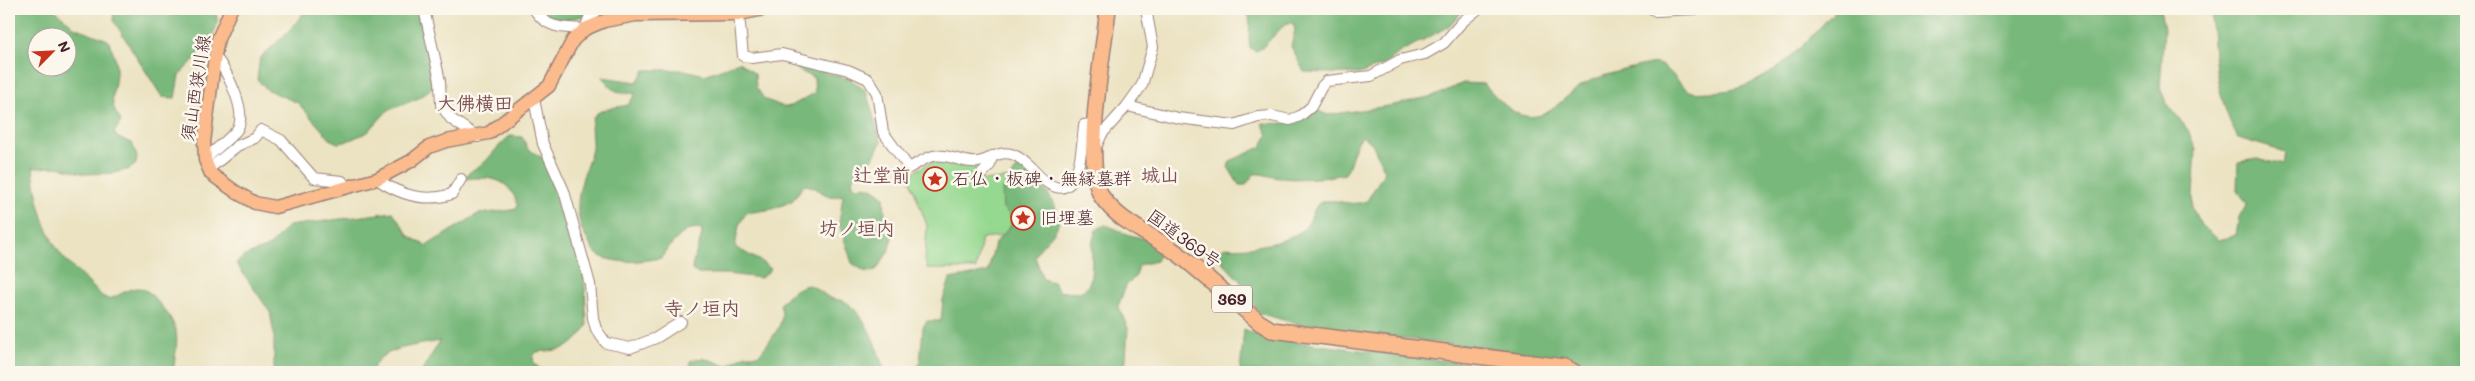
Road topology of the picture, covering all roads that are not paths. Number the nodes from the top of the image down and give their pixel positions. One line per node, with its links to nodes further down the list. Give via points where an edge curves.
1 (231, 9): 14 (main road, 須山西狭川線, via 218,39)
2 (424, 9): 18 (street, via 440,81 441,105 452,119)
3 (534, 9): 13 (street, via 540,19 557,28)
4 (599, 9): 13 (street, via 589,18)
5 (764, 9): 12 (main road)
6 (1108, 9): 17 (highway, 国道369号 / 369)
7 (1146, 9): 16 (street, via 1153,47 1142,85)
8 (1478, 9): 16 (street, via 1444,43 1425,54 1400,60 1371,76 1327,81 1311,107 1290,120 1258,116 1234,125 1178,118)
9 (1652, 9): 10 (street)
10 (1696, 9)
11 (692, 12): 12 (main road); 13 (main road, via 636,15 604,21)
12 (738, 14): 20 (street, via 744,56 782,54 848,70 868,79 877,93 883,132 909,168 942,155 978,162)
13 (586, 29): 15 (main road, via 573,40 550,86)
14 (215, 56): 21 (main road, 須山西狭川線, via 204,142); 21 (street, via 224,66 237,96 240,121 237,130)
15 (534, 99): 18 (main road, via 489,133); 26 (street, via 544,144 564,190 590,284 592,318 596,329 606,343 630,348 656,338)
16 (1127, 106): 19 (street, via 1102,134)
17 (1096, 123): 19 (highway, 国道369号 / 369); 20 (street, via 1084,125 1079,170 1070,184 1061,187 1047,182 1015,155 1004,152)
18 (478, 136): 23 (main road, via 430,147)
19 (1094, 153): 27 (highway, 国道369号 / 369, via 1096,180 1102,196 1118,215 1179,255 1272,330 1544,364)
20 (992, 156): 22 (street, via 990,165)
21 (207, 164): 25 (main road, via 212,174 236,192 255,203 275,207); 25 (street, via 255,138 262,130 281,140 314,178 342,181)
22 (978, 178)
23 (377, 179): 24 (street, via 394,191 417,198 452,194); 25 (main road)
24 (461, 179)
25 (347, 188)
26 (681, 322)
27 (1574, 372)

